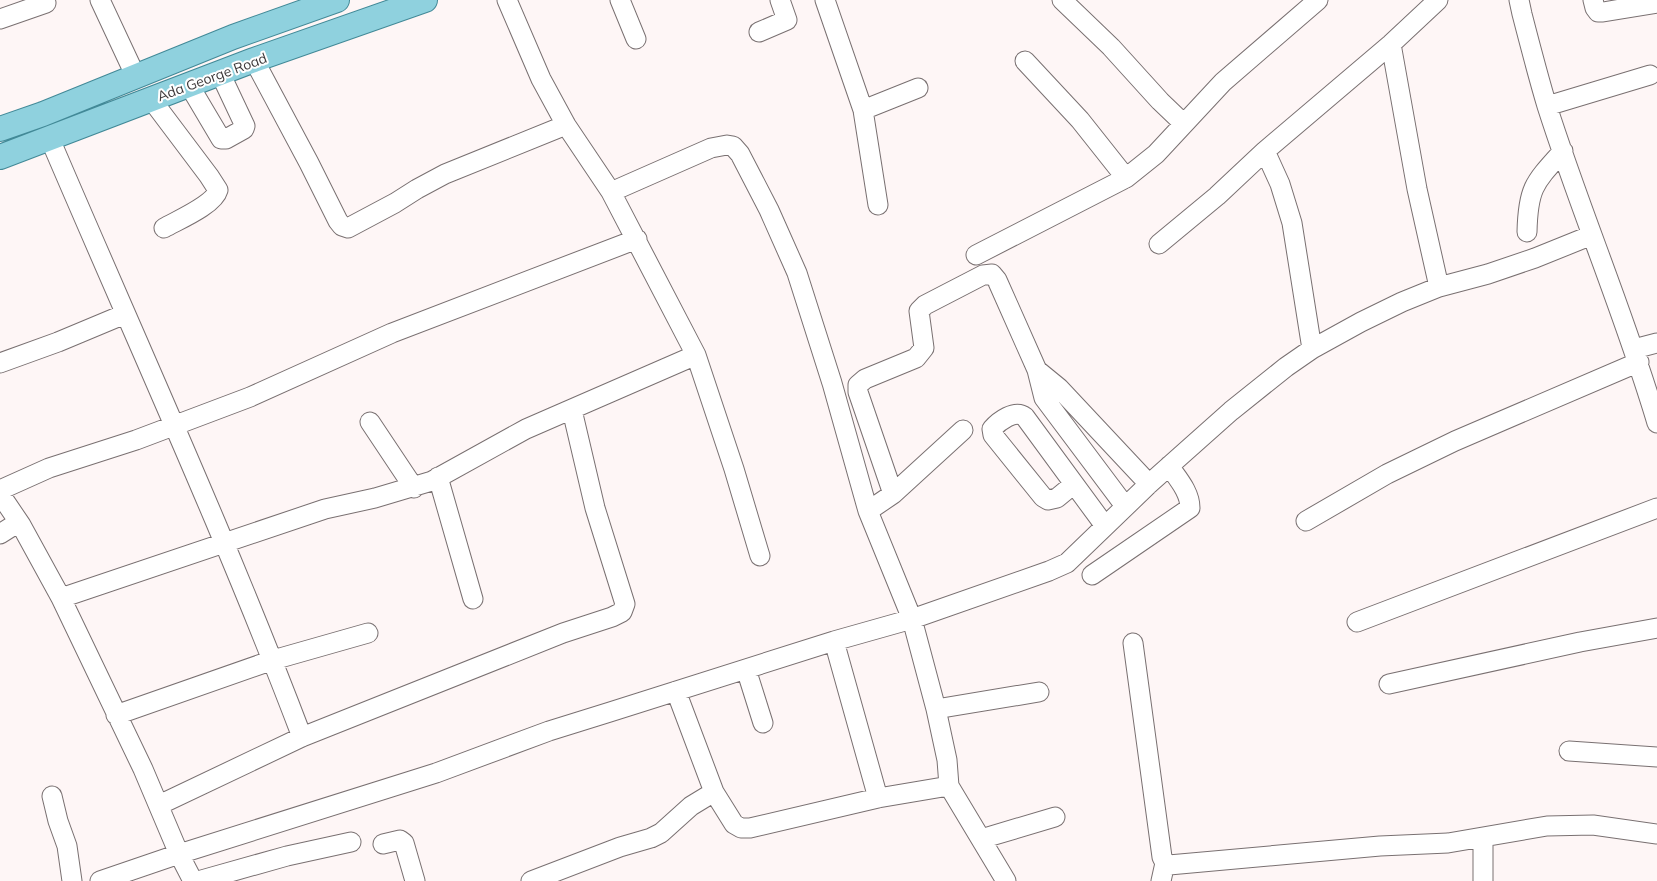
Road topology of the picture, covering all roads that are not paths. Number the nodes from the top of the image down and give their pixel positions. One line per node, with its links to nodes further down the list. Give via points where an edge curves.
1 (100, 0): 23 (street)
2 (337, 0): 23 (main road, Ada George Road)
3 (425, 0): 19 (main road, Ada George Road)
4 (507, 0): 33 (street, via 541,79)
5 (620, 0): 17 (street)
6 (780, 0): 16 (street, via 787,20)
7 (825, 0): 29 (street)
8 (1062, 0): 31 (street)
9 (1317, 0): 31 (street, via 1236,70)
10 (1438, 0): 18 (street)
11 (1519, 0): 28 (street)
12 (1594, 0): 13 (street, via 1598,12)
13 (1657, 3)
14 (46, 4): 15 (street)
15 (0, 20)
16 (759, 32)
17 (636, 39)
18 (1391, 44): 35 (street); 47 (street, via 1417,189)
19 (254, 60): 21 (main road, Ada George Road); 33 (street, via 338,221 348,228 445,174)
20 (1025, 61): 38 (street, via 1080,120)
21 (220, 73): 24 (main road, Ada George Road); 26 (street)
22 (1650, 75): 28 (street)
23 (136, 77): 32 (main road, Ada George Road, via 43,114)
24 (188, 85): 27 (main road, Ada George Road); 30 (street)
25 (918, 88): 29 (street)
26 (231, 97): 30 (street); 30 (street, via 245,126 244,130 226,140 222,139)
27 (151, 99): 34 (main road, Ada George Road); 41 (street, via 218,190 216,196 205,204)
28 (1548, 106): 36 (street)
29 (863, 110): 40 (street)
30 (204, 111)
31 (1184, 124): 38 (street, via 1156,154)
32 (2, 125)
33 (566, 125): 39 (street)
34 (50, 138): 37 (main road, Ada George Road); 48 (street)
35 (1265, 151): 45 (street); 50 (street, via 1292,223)
36 (1563, 151): 42 (street, via 1533,188 1528,206); 43 (street)
37 (0, 158)
38 (1126, 178): 46 (street)
39 (611, 192): 44 (street); 74 (street, via 711,148 733,146 740,154 797,273)
40 (878, 205)
41 (164, 228)
42 (1527, 232)
43 (1592, 235): 47 (street, via 1527,260); 52 (street)
44 (637, 239): 51 (street); 60 (street, via 392,333 250,397)
45 (1159, 244)
46 (976, 255)
47 (1439, 287): 50 (street, via 1377,314)
48 (125, 314): 53 (street); 60 (street)
49 (1657, 343): 52 (street)
50 (1312, 349): 63 (street, via 1231,411)
51 (696, 355): 57 (street); 80 (street)
52 (1637, 355): 59 (street); 75 (street, via 1387,474)
53 (0, 363)
54 (1037, 370): 55 (street); 56 (street, via 1044,398); 71 (street, via 992,274 983,275 924,304 919,311 924,348 916,358 864,379 858,385)
55 (1067, 397): 56 (street); 62 (street)
56 (1052, 409): 64 (street)
57 (572, 410): 65 (street, via 526,429); 99 (street, via 595,508 625,604 622,612)
58 (370, 422): 68 (street)
59 (1657, 423)
60 (175, 426): 69 (street, via 49,468); 79 (street)
61 (963, 430): 71 (street)
62 (1118, 451): 64 (street); 67 (street)
63 (1169, 466): 67 (street); 81 (street, via 1187,493 1190,508)
64 (1097, 469): 72 (street)
65 (438, 478): 68 (street); 84 (street)
66 (1074, 484): 66 (street, via 1057,498 1048,500 1043,497 992,430 1015,413 1021,413); 77 (street)
67 (1148, 484): 72 (street)
68 (414, 488): 79 (street, via 325,509)
69 (0, 490)
70 (0, 494): 76 (street)
71 (893, 494): 74 (street)
72 (1125, 506): 77 (street)
73 (1657, 508): 86 (street)
74 (868, 511): 85 (street)
75 (1306, 521)
76 (19, 522): 78 (street); 83 (street)
77 (1101, 530): 81 (street); 85 (street, via 1067,562 1048,571)
78 (0, 534)
79 (225, 542): 83 (street); 91 (street)
80 (760, 556)
81 (1116, 558): 82 (street)
82 (1092, 575)
83 (61, 598): 97 (street)
84 (473, 599)
85 (912, 619): 89 (street); 96 (street)
86 (1357, 622)
87 (1657, 628): 93 (street)
88 (368, 633): 91 (street)
89 (834, 641): 92 (street); 105 (street)
90 (1133, 643): 114 (street)
91 (273, 660): 97 (street); 99 (street)
92 (746, 668): 94 (street); 98 (street)
93 (1389, 684)
94 (676, 691): 103 (street); 113 (street, via 436,773)
95 (1039, 692): 96 (street)
96 (936, 709): 102 (street)
97 (116, 714): 106 (street)
98 (763, 723)
99 (302, 737): 106 (street)
100 (1569, 751): 101 (street)
101 (1657, 757)
102 (949, 786): 105 (street); 110 (street)
103 (714, 792): 105 (street, via 734,824 741,828); 120 (street, via 651,838)
104 (52, 796): 115 (street)
105 (878, 798)
106 (159, 805): 113 (street)
107 (1056, 817): 110 (street)
108 (1657, 834): 109 (street, via 1593,825 1547,826)
109 (1483, 838): 114 (street, via 1169,866); 122 (street)
110 (980, 840): 121 (street)
111 (351, 842): 118 (street)
112 (383, 844): 119 (street, via 400,840 404,843)
113 (179, 854): 116 (street); 117 (street)
114 (1163, 872)
115 (72, 881)
116 (100, 881)
117 (193, 881)
118 (198, 881)
119 (415, 881)
120 (530, 881)
121 (1006, 881)
122 (1483, 881)

